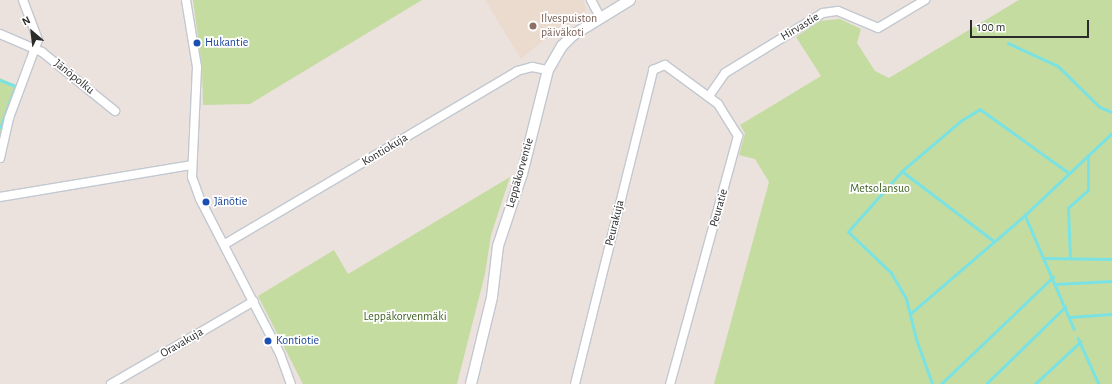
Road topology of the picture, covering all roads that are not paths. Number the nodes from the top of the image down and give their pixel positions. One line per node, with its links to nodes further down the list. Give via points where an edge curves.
1 (23, 0): 8 (street, via 38,40)
2 (186, 0): 14 (street, via 197,67 197,110)
3 (591, 0): 6 (street)
4 (630, 0): 6 (street, Leppäkorventie)
5 (926, 0): 11 (street, Hirvastie, via 878,28 838,11 823,13 726,73)
6 (600, 17): 10 (street, Leppäkorventie, via 573,35 562,46)
7 (0, 34): 8 (street, Jänöpolku)
8 (34, 48): 12 (street, Jänöpolku, via 61,66); 13 (street, via 9,118)
9 (660, 65): 11 (street, Peuratie, via 671,68); 21 (street, Peurakuja, via 653,70)
10 (548, 70): 16 (street, Kontiokuja, via 532,66 517,71); 20 (street, Leppäkorventie, via 520,181 498,246 492,297)
11 (709, 96): 22 (street, Peuratie, via 718,104 737,133 738,139)
12 (115, 111)
13 (0, 158)
14 (191, 165): 15 (street); 16 (street, via 195,188)
15 (0, 197)
16 (225, 244): 17 (street)
17 (254, 302): 18 (street, Oravakuja); 19 (street, via 280,354)
18 (111, 384)
19 (291, 384)
20 (471, 384)
21 (575, 384)
22 (670, 384)

